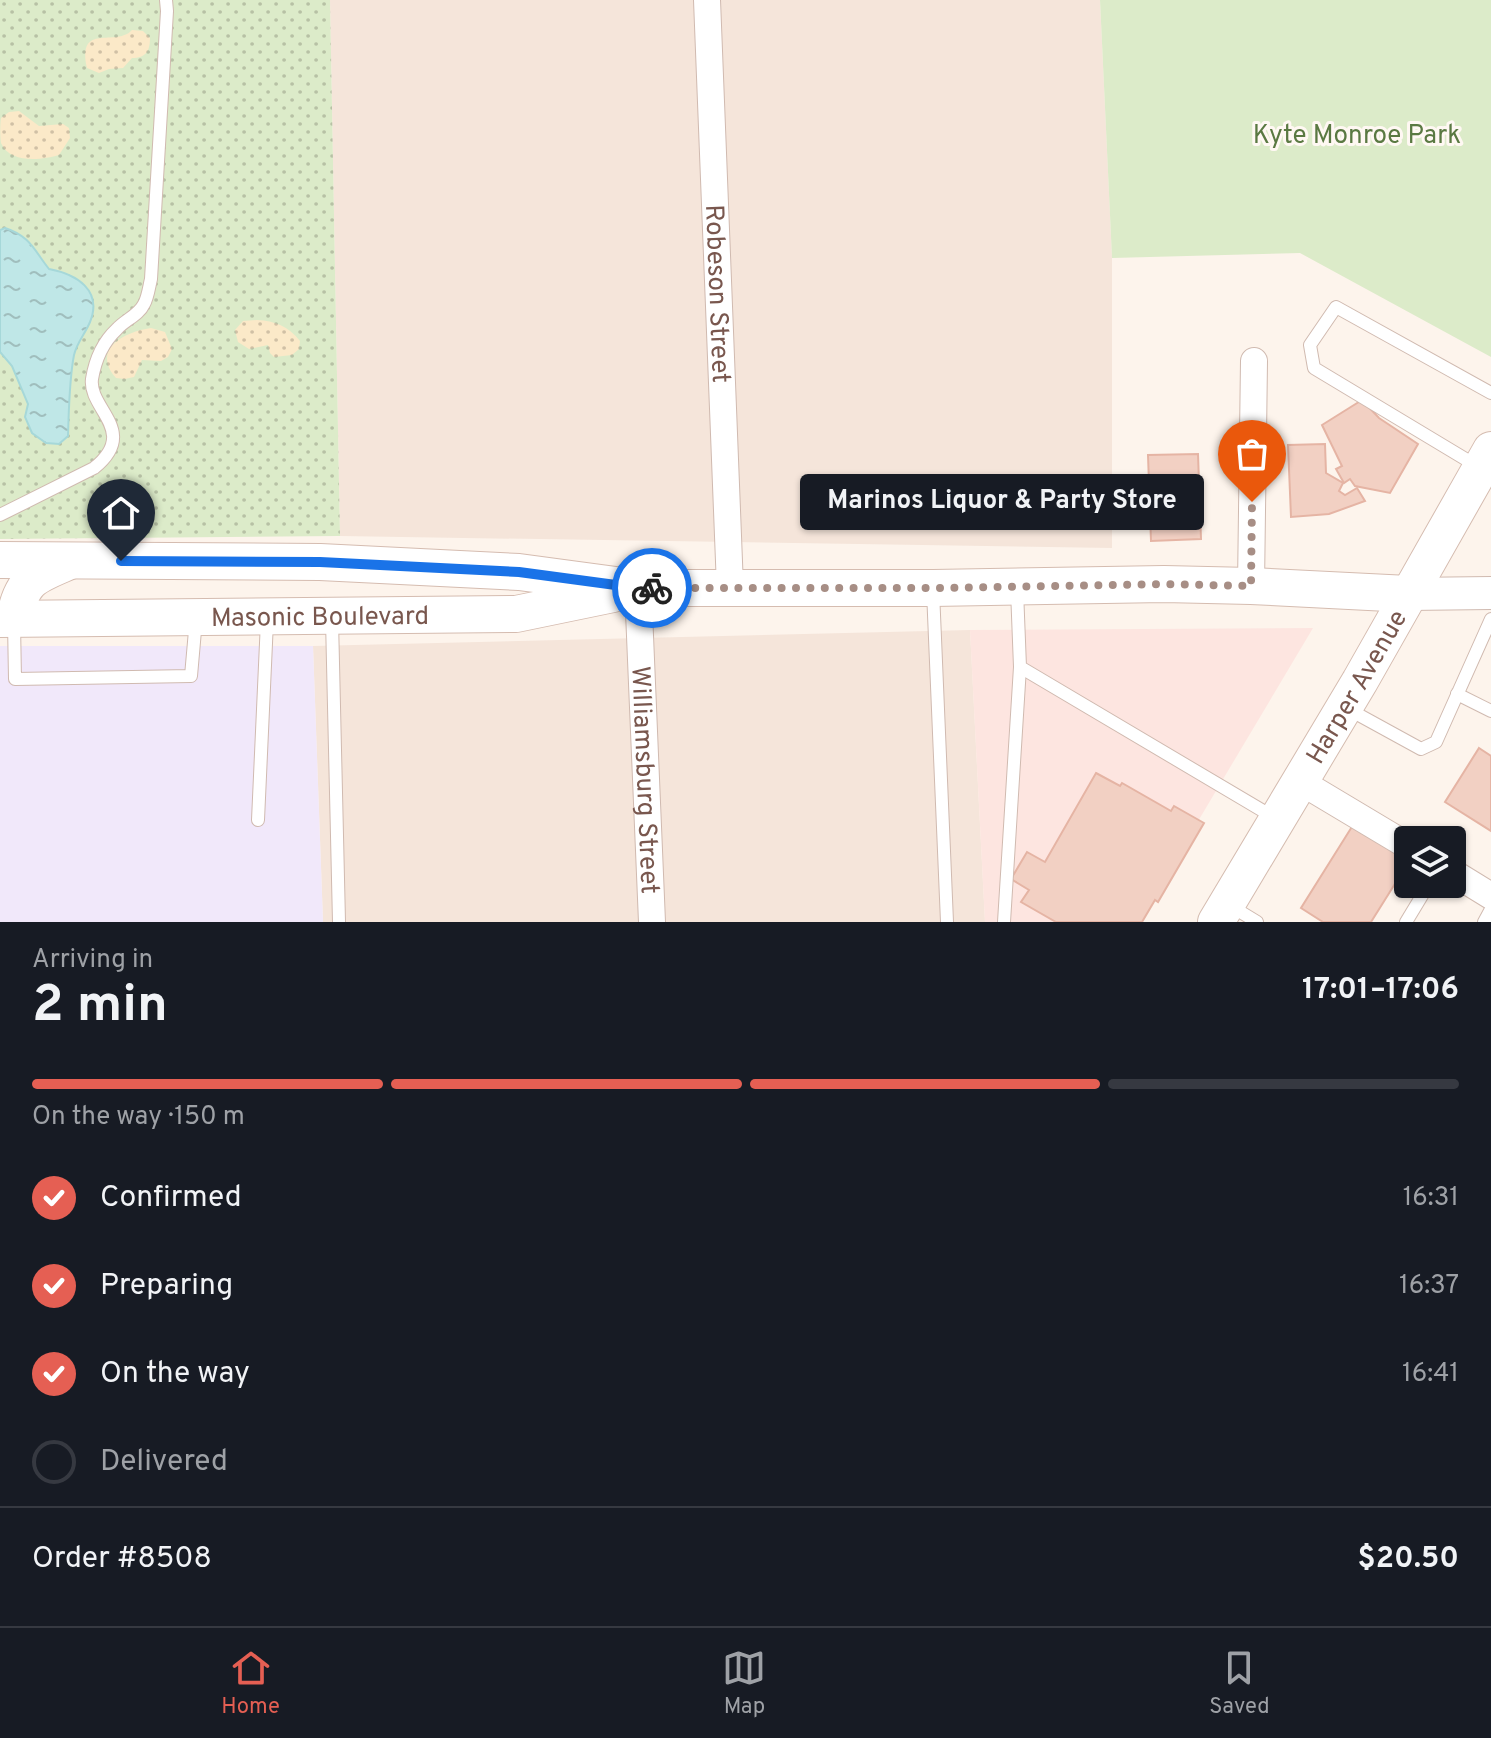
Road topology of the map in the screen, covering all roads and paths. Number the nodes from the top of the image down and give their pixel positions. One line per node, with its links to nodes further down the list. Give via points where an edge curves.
1 (166, 0): 6 (lane, via 151,279 144,304 105,343 91,384 112,426 110,450 94,468)
2 (707, 0): 12 (street, Robeson Street)
3 (1254, 361): 11 (street)
4 (1491, 393): 5 (lane, via 1336,307 1310,345 1314,368)
5 (1487, 464): 17 (main road, Harper Avenue)
6 (0, 515)
7 (0, 560): 8 (main road, Masonic Boulevard)
8 (71, 560): 9 (main road, Masonic Boulevard); 21 (main road, via 34,576)
9 (146, 561): 10 (main road, Masonic Boulevard); 20 (main road, via 183,590)
10 (320, 562): 14 (main road, Masonic Boulevard, via 519,572); 19 (main road, via 334,584)
11 (1251, 586): 13 (main road, Masonic Boulevard); 17 (main road, Masonic Boulevard)
12 (730, 587): 14 (main road, Masonic Boulevard); 15 (main road, Masonic Boulevard)
13 (1017, 587): 15 (main road, Masonic Boulevard); 23 (lane)
14 (638, 588): 19 (main road, Masonic Boulevard, via 516,614); 36 (street, Williamsburg Street)
15 (933, 588): 37 (lane)
16 (1491, 593): 17 (street, Masonic Boulevard)
17 (1408, 594): 25 (main road, Harper Avenue)
18 (268, 617): 19 (main road, Masonic Boulevard); 20 (main road, Masonic Boulevard); 28 (lane)
19 (332, 617): 35 (lane)
20 (196, 618): 21 (main road, Masonic Boulevard); 21 (lane, via 191,676 15,679)
21 (7, 619)
22 (1491, 619): 24 (lane)
23 (1020, 667): 29 (lane); 38 (lane)
24 (1457, 694): 25 (lane, via 1436,742 1421,749); 26 (lane)
25 (1345, 708): 27 (main road, Harper Avenue)
26 (1491, 711)
27 (1301, 782): 29 (main road, Harper Avenue); 30 (street)
28 (258, 820)
29 (1278, 820): 34 (main road, Harper Avenue)
30 (1394, 838)
31 (1466, 881): 32 (street)
32 (1490, 896): 40 (lane)
33 (1421, 898): 39 (lane)
34 (1234, 916)
35 (339, 922)
36 (652, 922)
37 (947, 922)
38 (1004, 922)
39 (1406, 922)
40 (1484, 922)

